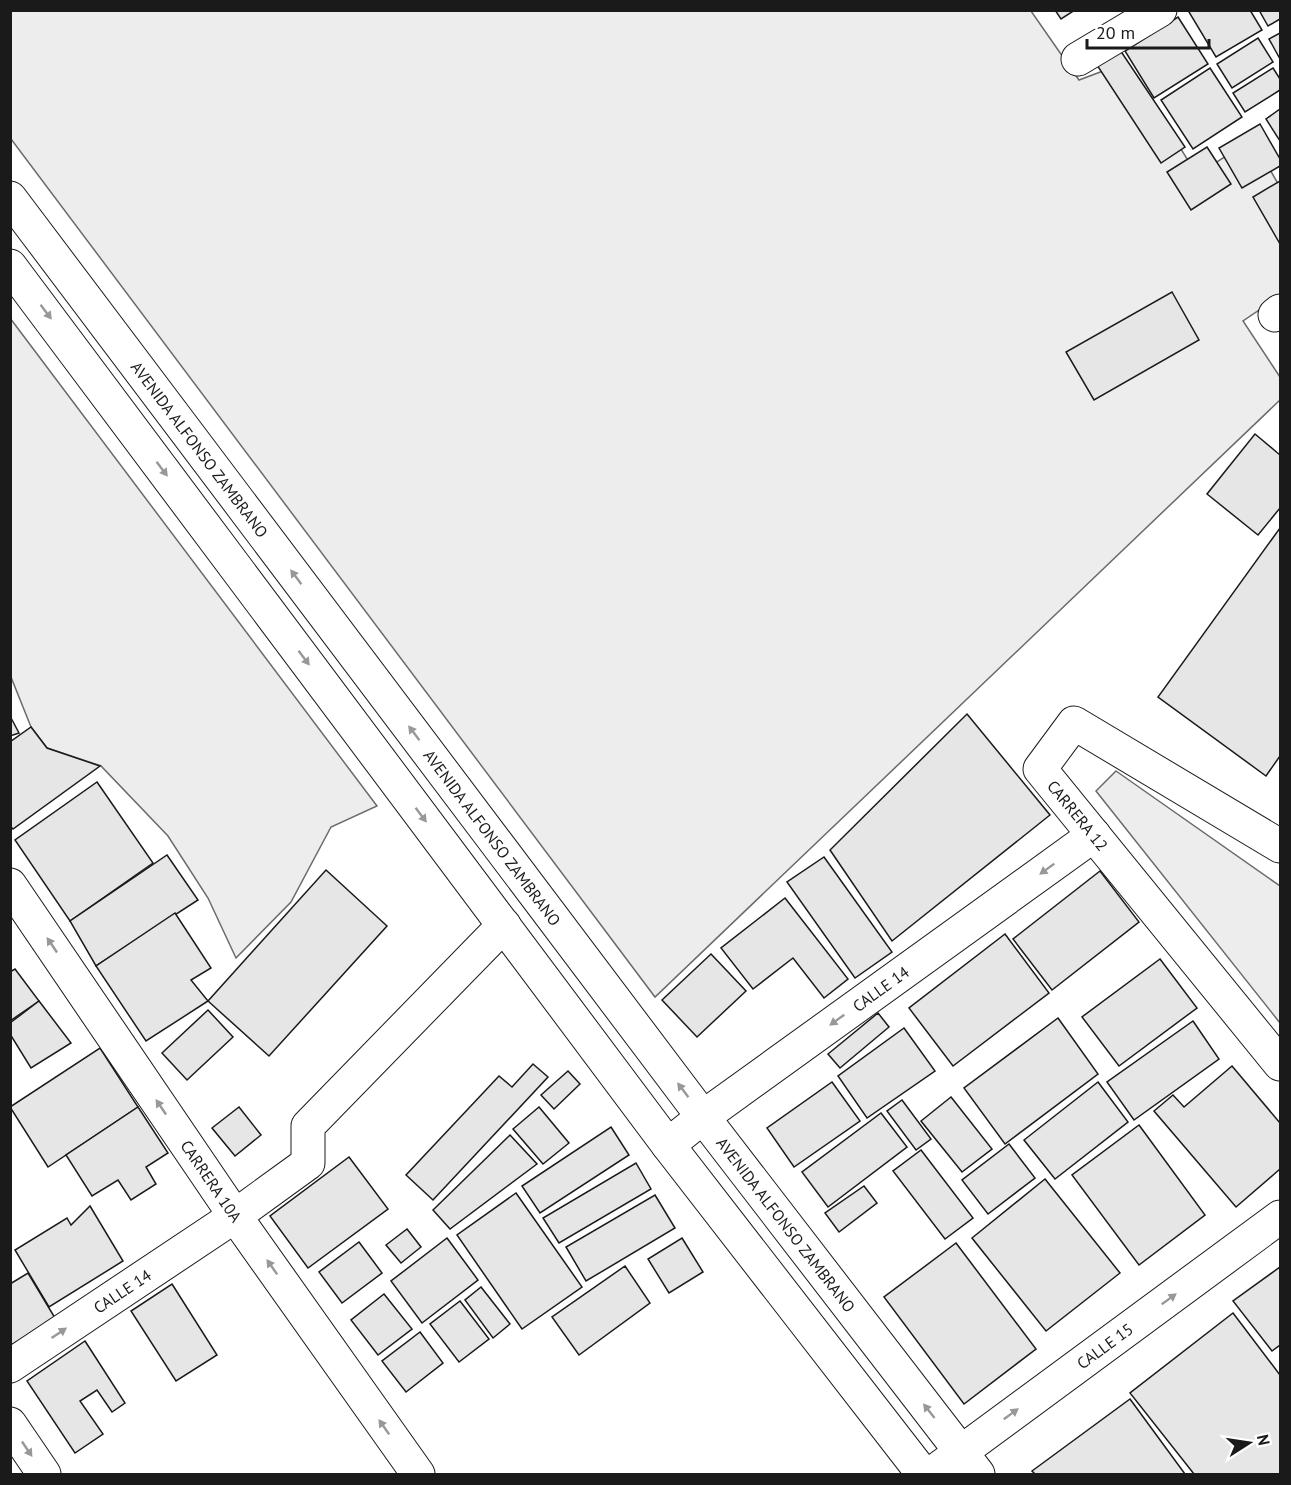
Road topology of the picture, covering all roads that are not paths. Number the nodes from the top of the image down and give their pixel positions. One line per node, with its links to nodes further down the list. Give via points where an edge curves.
1 (1160, 10): 2 (street)
2 (1078, 59)
3 (10, 198): 10 (street, AVENIDA ALFONSO ZAMBRANO, one-way to 3)
4 (10, 266): 8 (street, one-way to 8)
5 (1094, 835): 6 (street, CARRERA 12, via 1040,769 1074,723); 9 (street, CARRERA 12); 10 (street, CALLE 14, one-way to 10)
6 (1279, 841)
7 (10, 885): 12 (street, CARRERA 10A, one-way to 7)
8 (504, 925): 11 (street); 12 (street, CALLE 14, via 308,1126 308,1163)
9 (1281, 1064)
10 (703, 1117): 11 (street, CALLE 14); 16 (street, AVENIDA ALFONSO ZAMBRANO, one-way to 10)
11 (668, 1145): 19 (street)
12 (235, 1216): 14 (street, CALLE 14, one-way to 12); 18 (street, CARRERA 10A, one-way to 12)
13 (1281, 1217): 16 (street, CALLE 15, one-way to 13)
14 (10, 1366)
15 (10, 1424): 17 (street, one-way to 17)
16 (969, 1463): 20 (street, CALLE 15)
17 (44, 1474)
18 (418, 1474)
19 (923, 1474)
20 (931, 1474)

